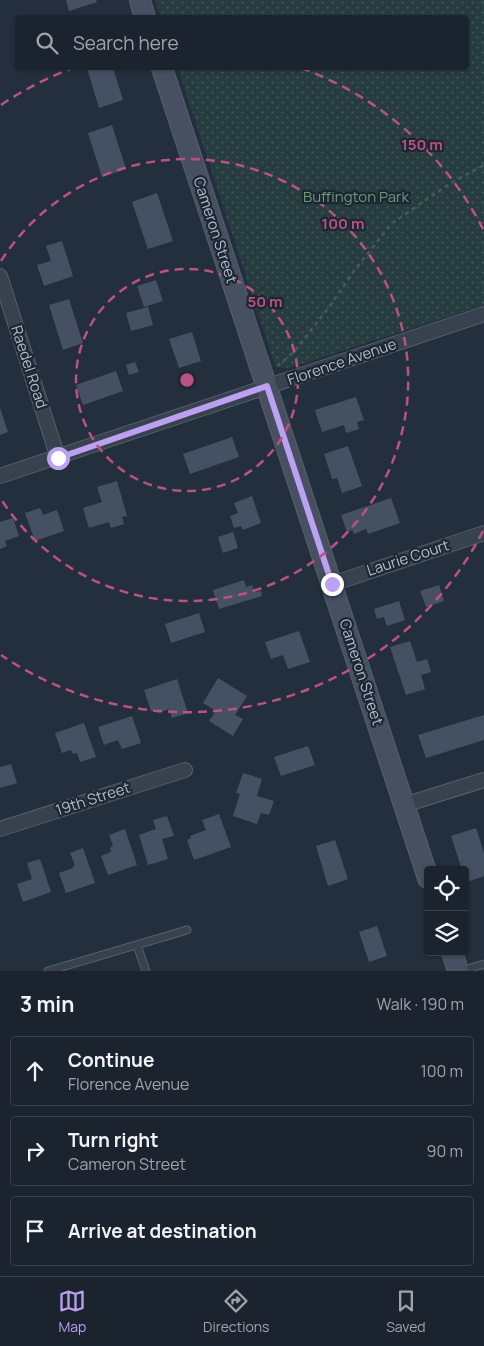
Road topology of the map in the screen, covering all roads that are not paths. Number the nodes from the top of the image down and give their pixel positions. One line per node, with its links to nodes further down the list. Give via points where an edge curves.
1 (140, 0): 2 (main road)
2 (144, 15)
3 (163, 70): 6 (main road, Cameron Street)
4 (0, 276): 7 (street, Raedel Road)
5 (484, 314): 6 (street, Florence Avenue)
6 (267, 386): 7 (street, Florence Avenue); 10 (main road, Cameron Street)
7 (58, 458): 8 (street, Florence Avenue)
8 (0, 476)
9 (484, 533): 10 (street, Laurie Court)
10 (332, 584): 13 (main road, Cameron Street)
11 (185, 770): 14 (street, 19th Street)
12 (484, 780): 13 (street)
13 (404, 805): 15 (main road, Cameron Street)
14 (0, 829)
15 (424, 866)
16 (187, 930): 17 (lane)
17 (137, 945): 20 (lane); 21 (lane)
18 (454, 956): 22 (main road)
19 (484, 964): 22 (lane)
20 (48, 971)
21 (146, 971)
22 (460, 971)

